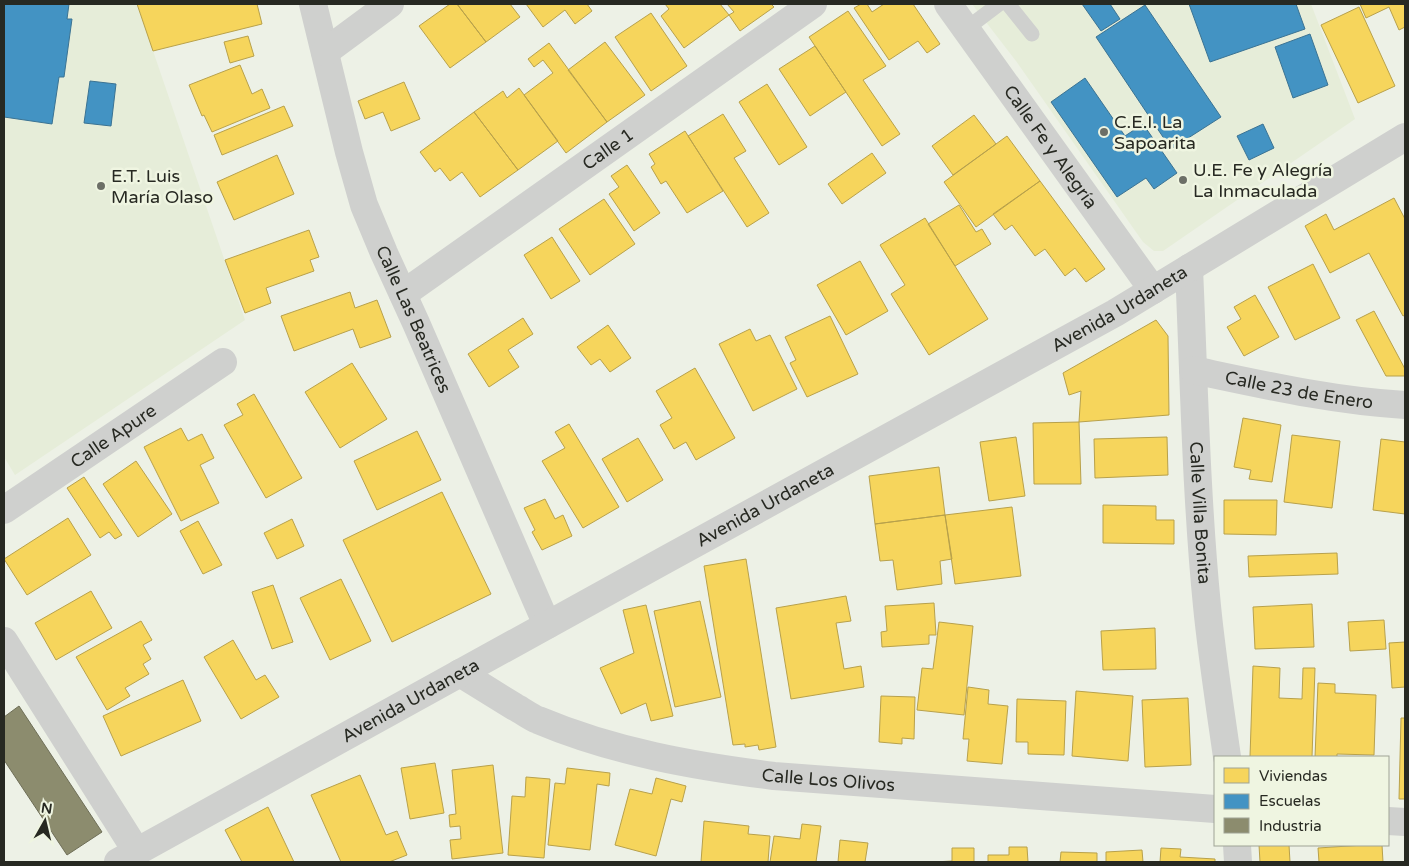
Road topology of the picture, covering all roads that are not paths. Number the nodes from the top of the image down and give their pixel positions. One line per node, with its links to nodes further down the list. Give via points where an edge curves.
1 (313, 4): 9 (street, Calle Las Beatrices)
2 (390, 4): 9 (street)
3 (813, 4): 13 (street, Calle 1)
4 (948, 4): 7 (street, Calle Fe y Alegría)
5 (999, 4): 7 (lane)
6 (1008, 4): 8 (lane)
7 (966, 29): 12 (street, Calle Fe y Alegría)
8 (1032, 34)
9 (324, 52): 13 (street, Calle Las Beatrices, via 364,204)
10 (1405, 137): 11 (street, Avenida Urdaneta)
11 (1189, 268): 12 (street, Avenida Urdaneta); 15 (street, Calle Villa Bonita)
12 (1154, 290): 18 (street, Avenida Urdaneta)
13 (403, 294): 18 (street, Calle Las Beatrices)
14 (224, 362): 17 (street, Calle Apure)
15 (1193, 370): 16 (street, Calle 23 de Enero, via 1313,394); 21 (street, Calle Villa Bonita, via 1207,606)
16 (1405, 405)
17 (4, 509)
18 (547, 625): 20 (street, Avenida Urdaneta)
19 (4, 641): 26 (street)
20 (460, 673): 22 (street, Calle Los Olivos, via 537,720 629,751 687,764 774,776); 26 (street, Avenida Urdaneta)
21 (1227, 756)
22 (1214, 809)
23 (1389, 821): 24 (street)
24 (1405, 822)
25 (1237, 846): 27 (street)
26 (127, 857)
27 (1238, 862)

